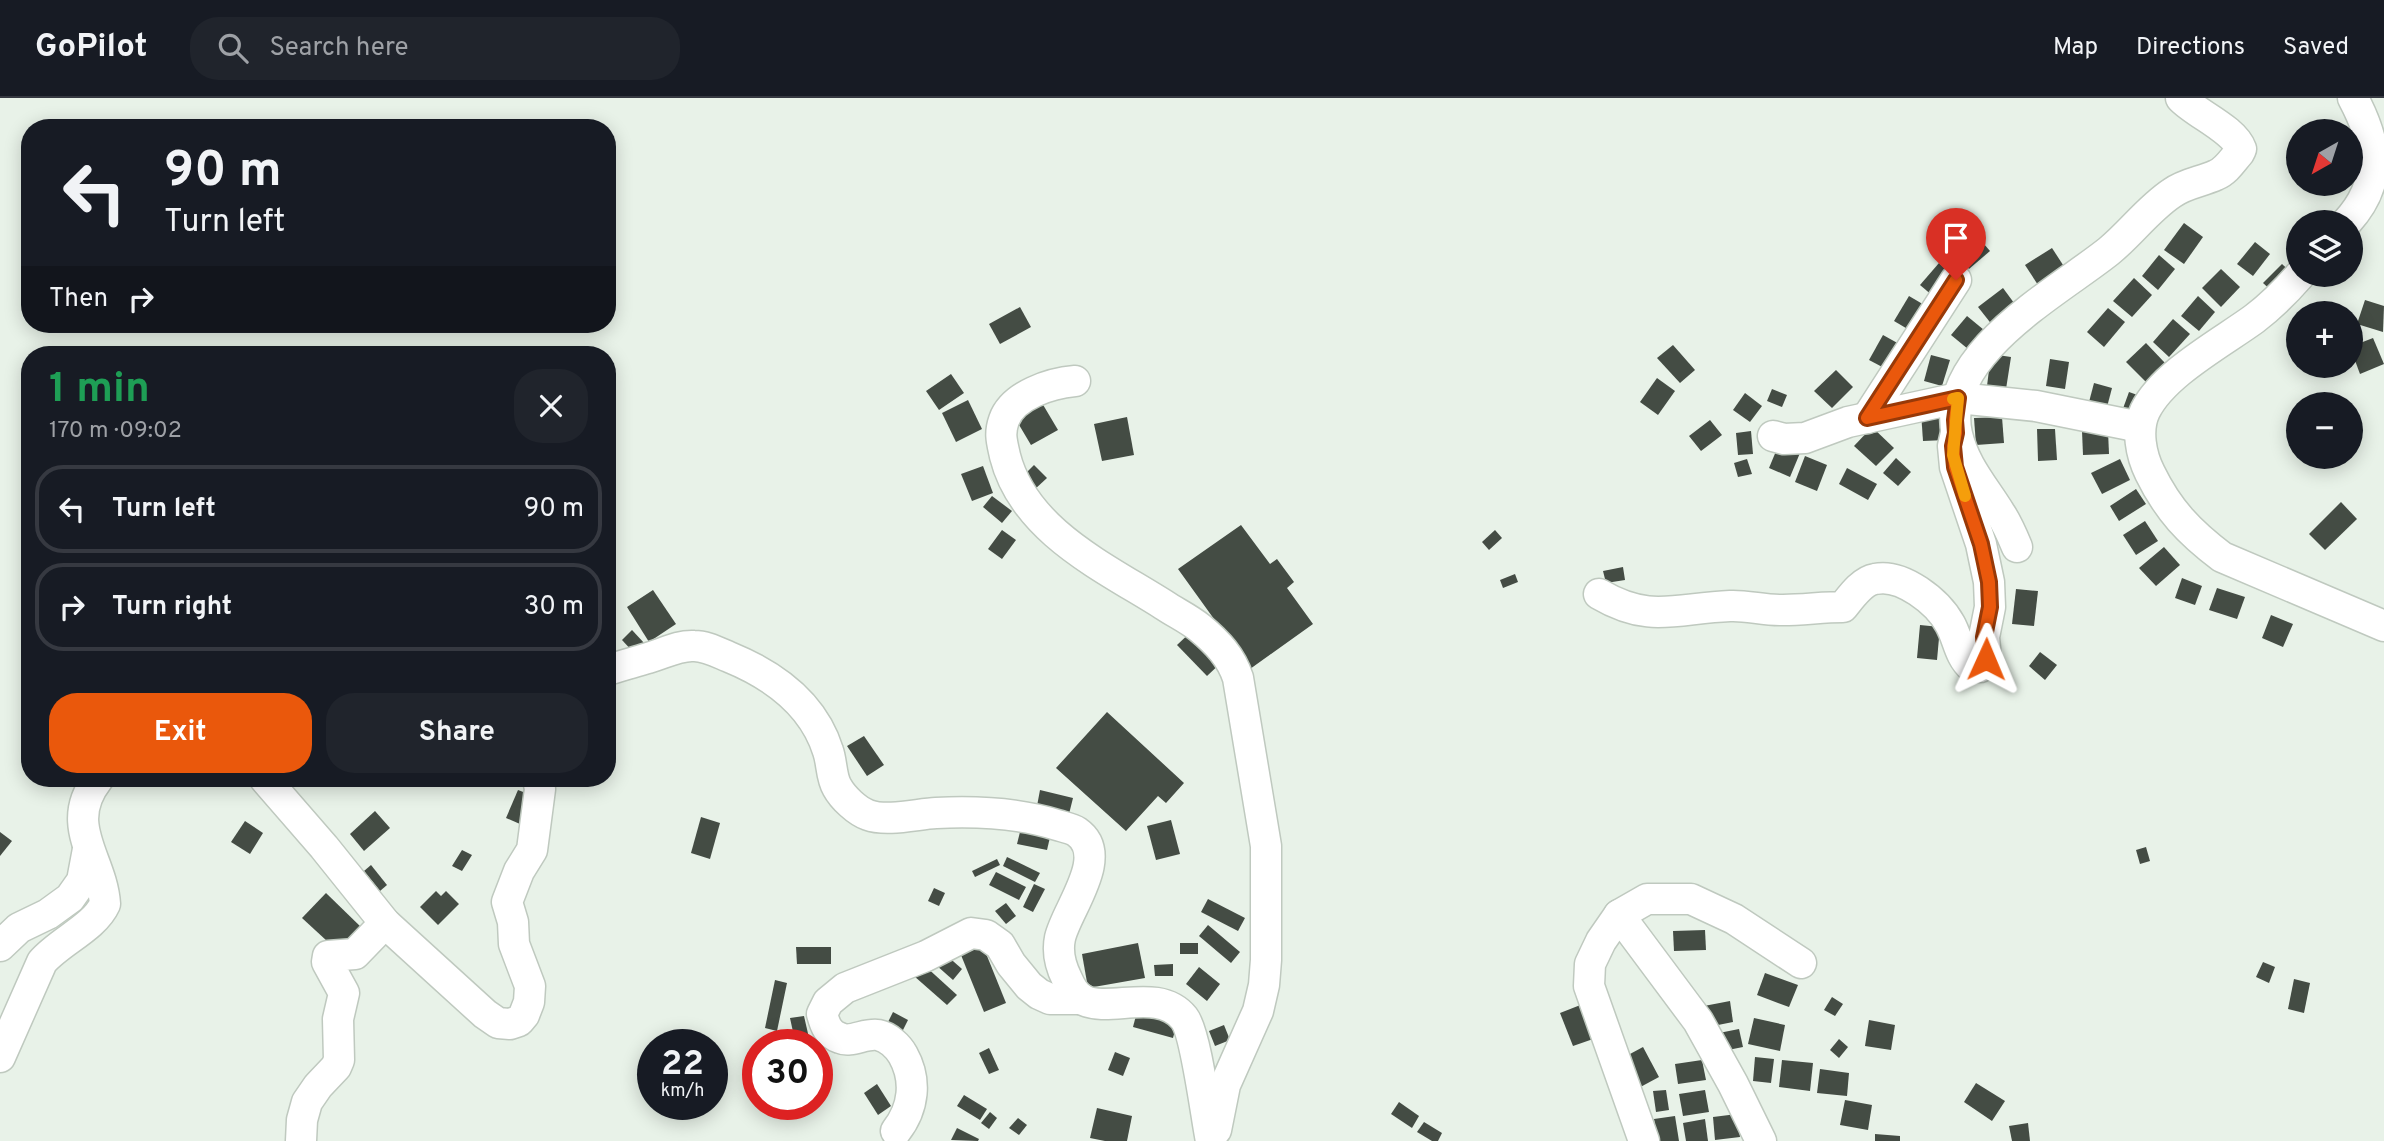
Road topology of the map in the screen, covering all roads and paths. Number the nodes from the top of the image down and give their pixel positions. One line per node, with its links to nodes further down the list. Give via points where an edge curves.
1 (2181, 98): 7 (street, via 2235,138 2239,153 2217,175 2185,185 2161,200 2107,252 2010,325 1975,362)
2 (2353, 98): 3 (street, via 2367,124 2374,158 2366,194)
3 (2355, 210)
4 (1956, 280): 8 (street)
5 (2289, 287): 9 (street, via 2171,379 2145,411)
6 (1075, 381): 28 (street, via 1042,390 1007,412 999,432 1022,497 1044,523 1082,553 1220,645 1238,678 1266,846 1266,960 1258,1011 1224,1085)
7 (1958, 398): 8 (street); 9 (street, via 2036,406); 10 (street)
8 (1867, 418): 11 (street, via 1805,438)
9 (2140, 427): 14 (street, via 2147,467 2162,498 2199,540 2254,572)
10 (1956, 433): 12 (street, via 1968,464 2001,513); 13 (street, via 1955,467 1989,582 1986,659 1980,667 1972,667 1966,660 1952,626 1935,604 1894,580 1875,579 1843,607 1782,610 1731,606 1640,612)
11 (1773, 436)
12 (2017, 547)
13 (1599, 594)
14 (2384, 626)
15 (616, 667): 24 (street, via 680,647 706,647 760,670 815,720 836,787 868,816 972,813 1034,818 1076,831 1086,841 1089,862 1059,947 1065,975)
16 (92, 787): 19 (street, via 84,809)
17 (272, 787): 21 (street)
18 (540, 787): 21 (street, via 532,850 507,902 514,944 530,986 529,1002 519,1021 498,1023)
19 (88, 849): 22 (street, via 82,881 70,898 19,928); 25 (street, via 105,904 94,919 42,962)
20 (1619, 915): 23 (street, via 1647,899 1690,899 1734,919); 29 (street, via 1590,964 1588,986); 30 (street, via 1698,1021)
21 (384, 923): 27 (street, via 355,954 328,956 344,993 338,1019 339,1060 307,1102)
22 (0, 946)
23 (1801, 963)
24 (1082, 999): 26 (street, via 1050,999 1039,994 1028,986 1000,945 986,935 971,933 845,988 822,1014 832,1035 844,1040 878,1035 891,1041 908,1064 913,1091); 28 (street, via 1151,1002 1168,1006 1185,1019)
25 (0, 1057)
26 (897, 1131)
27 (301, 1141)
28 (1212, 1141)
29 (1644, 1141)
30 (1761, 1141)

